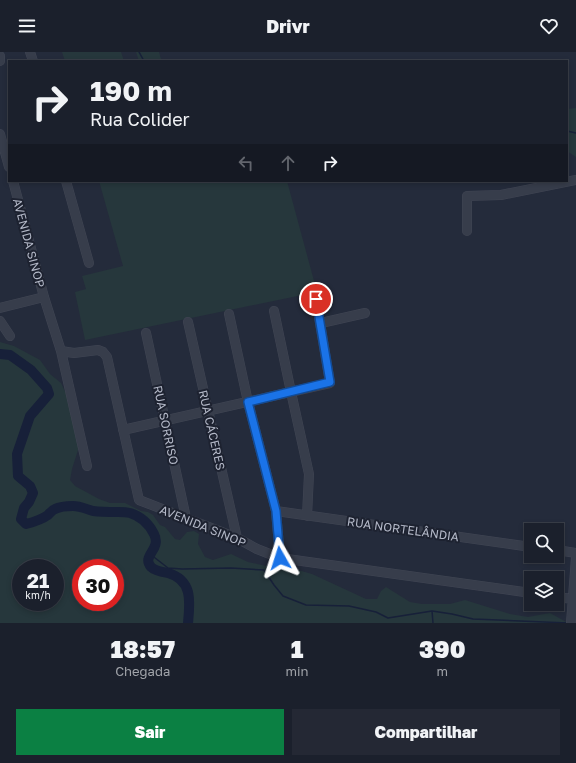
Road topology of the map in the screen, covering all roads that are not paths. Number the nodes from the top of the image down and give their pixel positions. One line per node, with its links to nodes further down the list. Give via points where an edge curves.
1 (0, 56): 2 (street)
2 (0, 61)
3 (0, 134): 4 (street)
4 (8, 163)
5 (13, 182): 10 (street, AVENIDA SINOP)
6 (66, 182): 9 (street)
7 (566, 182): 8 (street, via 501,195 467,196)
8 (467, 231)
9 (89, 263)
10 (44, 297): 12 (street); 21 (street, AVENIDA SINOP)
11 (316, 299): 18 (street)
12 (0, 308)
13 (274, 311): 22 (street)
14 (365, 312): 18 (street)
15 (229, 314): 23 (street)
16 (0, 321): 20 (street)
17 (188, 322): 24 (street, RUA CÁCERES)
18 (321, 323): 22 (street, via 330,382)
19 (146, 333): 25 (street, RUA SORRISO)
20 (10, 336)
21 (61, 351): 26 (street, AVENIDA SINOP, via 74,353 98,350 105,353); 27 (street, AVENIDA SINOP)
22 (290, 392): 23 (street); 29 (street, via 309,474)
23 (248, 402): 24 (street); 28 (street)
24 (208, 410): 25 (street); 31 (street, RUA CÁCERES)
25 (165, 419): 26 (street); 30 (street, RUA SORRISO)
26 (123, 430): 30 (street, AVENIDA SINOP, via 139,500)
27 (87, 466)
28 (276, 511): 29 (street, RUA NORTELÂNDIA); 35 (street)
29 (307, 516): 32 (street, RUA NORTELÂNDIA)
30 (186, 518): 31 (street, AVENIDA SINOP)
31 (237, 538): 35 (street, AVENIDA SINOP)
32 (524, 546)
33 (564, 551): 34 (street)
34 (576, 553)
35 (280, 558): 37 (street, AVENIDA SINOP)
36 (576, 558): 39 (street)
37 (524, 592)
38 (564, 598): 39 (street)
39 (573, 599): 40 (street)
40 (571, 623)

